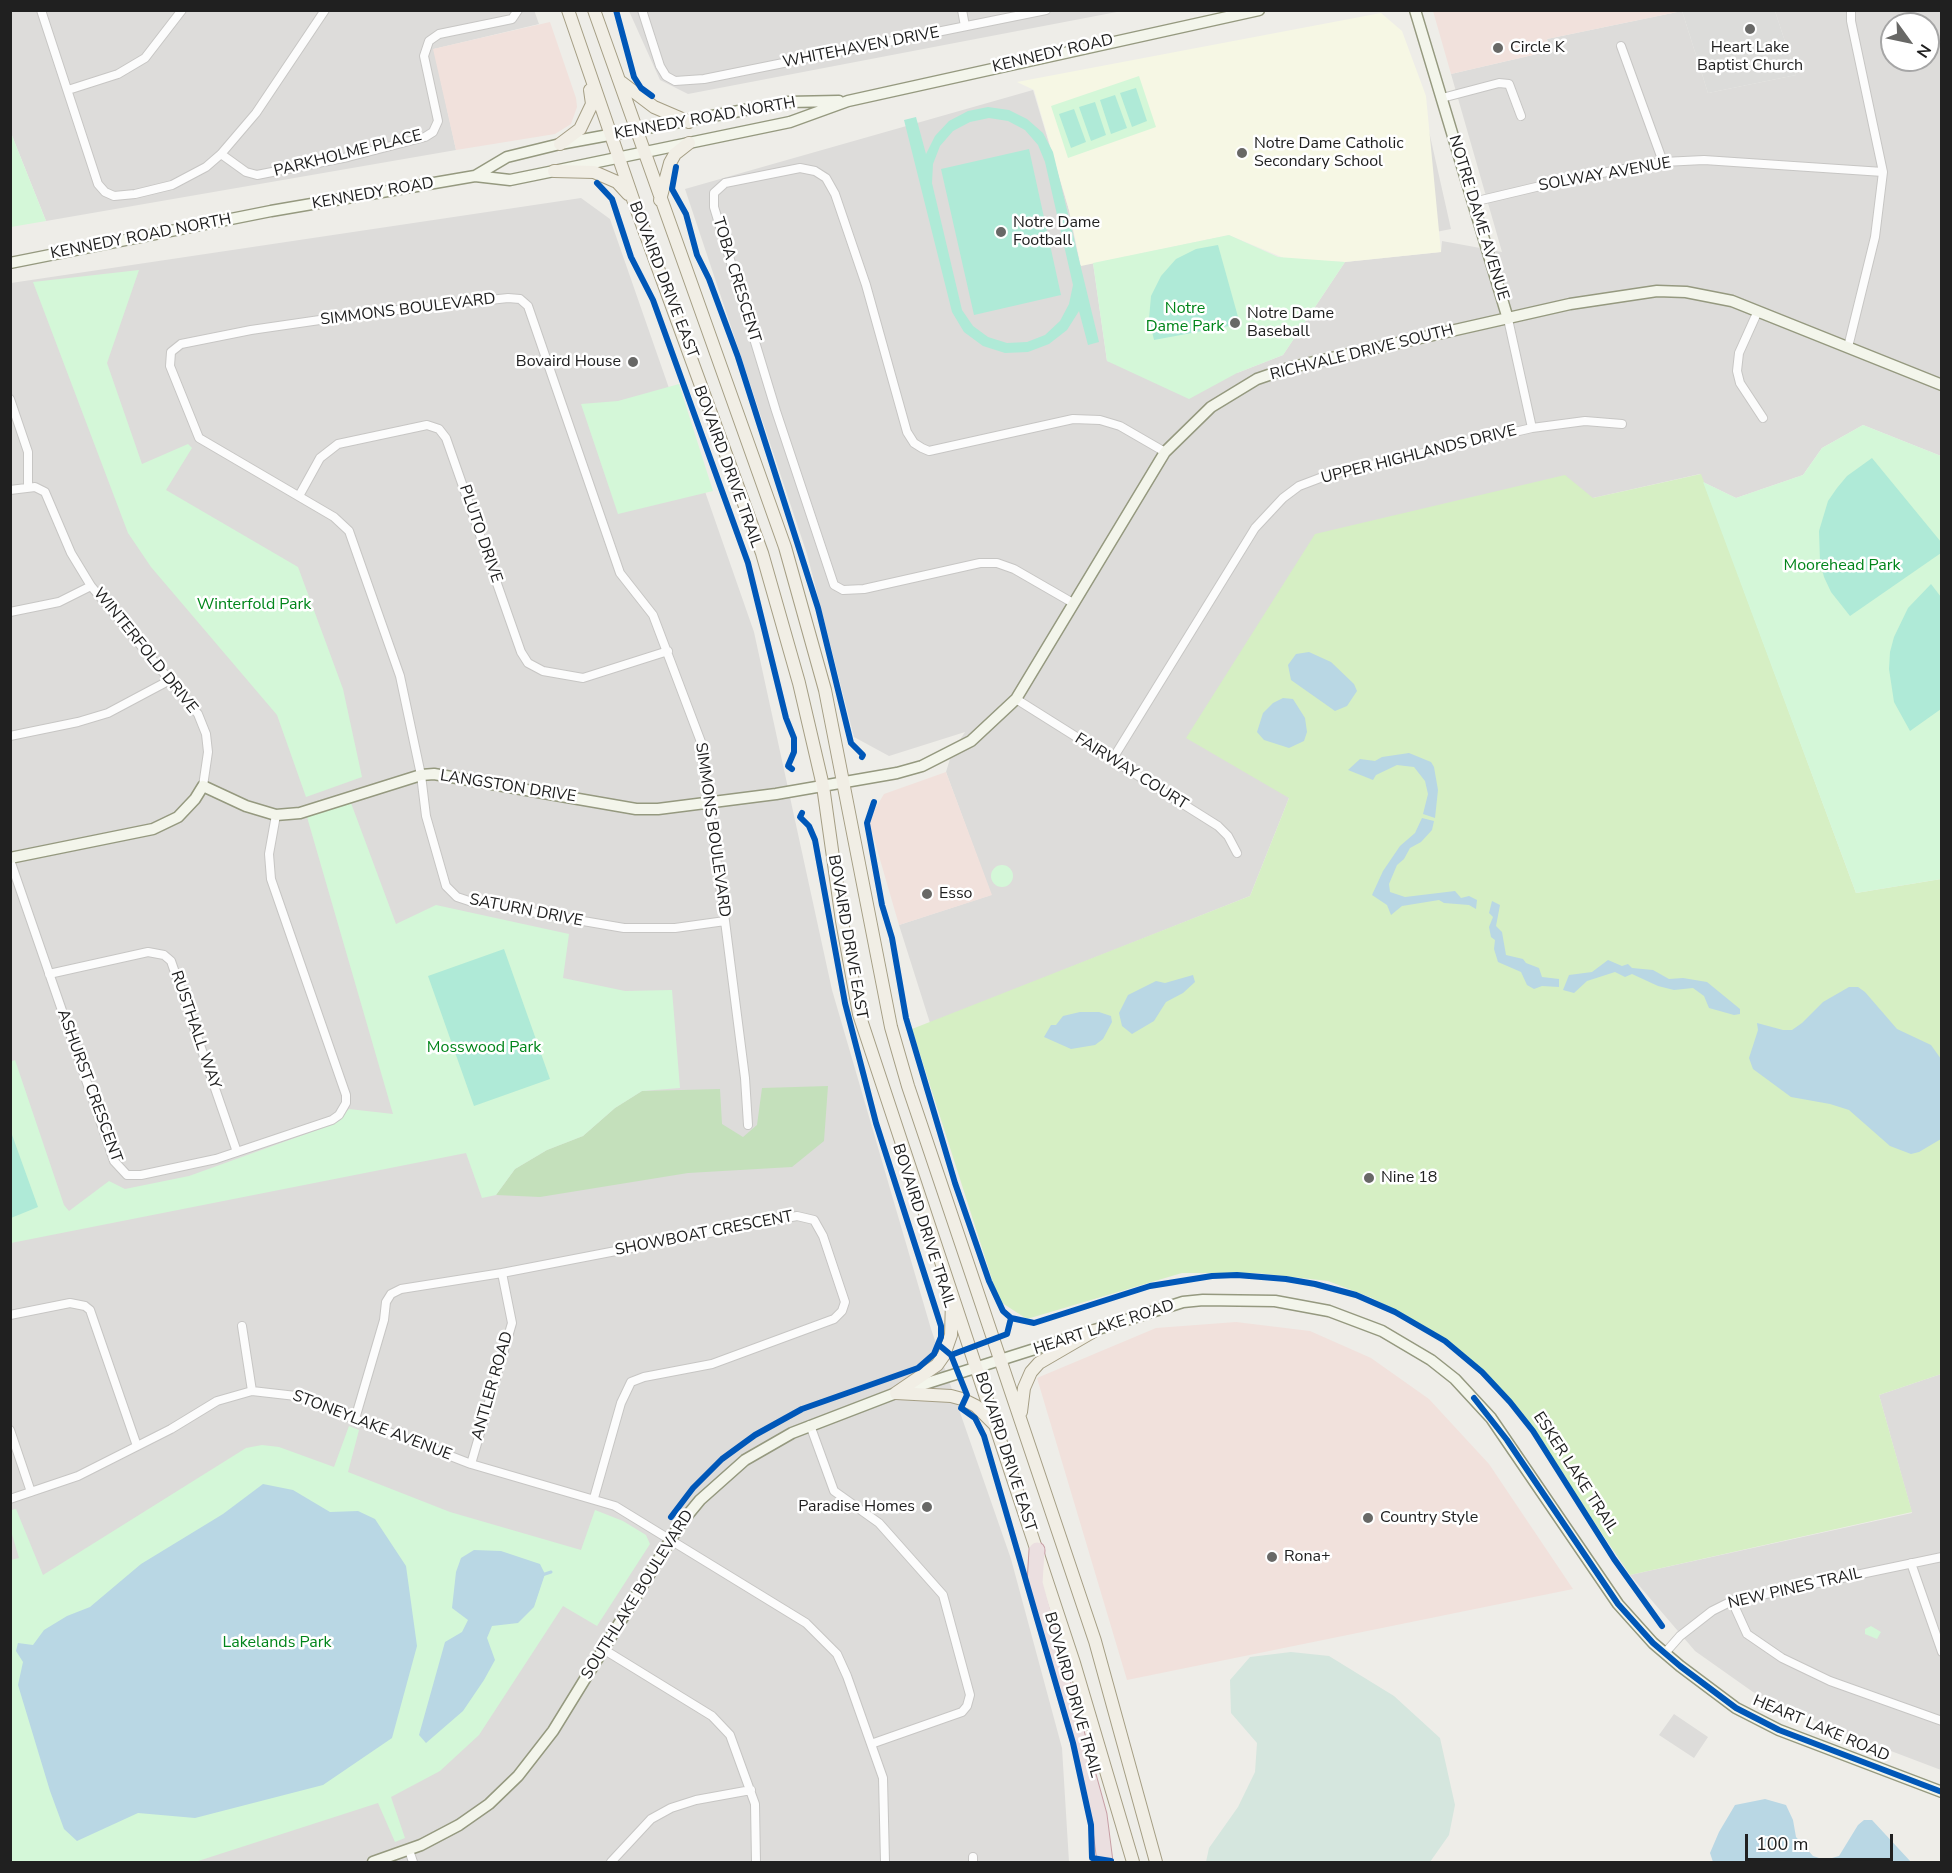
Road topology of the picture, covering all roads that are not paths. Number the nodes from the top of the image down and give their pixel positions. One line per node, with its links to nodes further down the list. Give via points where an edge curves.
1 (41, 10): 17 (street)
2 (182, 10): 17 (street, via 145,58 118,74)
3 (325, 10): 27 (street, via 256,113)
4 (518, 10): 27 (street, PARKHOLME PLACE, via 512,19 439,34 429,41 424,56 438,121 433,132 425,137 257,175)
5 (567, 10): 15 (main road, BOVAIRD DRIVE EAST)
6 (594, 10): 16 (main road, BOVAIRD DRIVE EAST)
7 (642, 10): 13 (street, WHITEHAVEN DRIVE, via 660,66 675,81 704,79)
8 (962, 10): 13 (street)
9 (1046, 10): 13 (street, WHITEHAVEN DRIVE)
10 (1259, 10): 19 (street, KENNEDY ROAD)
11 (1415, 10): 18 (street, NOTRE DAME AVENUE)
12 (1851, 10): 31 (street)
13 (965, 26)
14 (1621, 46): 29 (street)
15 (589, 74): 23 (main road, BOVAIRD DRIVE EAST); 25 (main road, via 592,104 587,117 580,129)
16 (618, 80): 21 (main road, via 654,107); 22 (main road, BOVAIRD DRIVE EAST)
17 (68, 90): 27 (street, via 98,184 110,195 165,188 188,178)
18 (1442, 98): 20 (street, via 1499,82 1509,84); 34 (street, NOTRE DAME AVENUE)
19 (848, 101): 21 (street, KENNEDY ROAD NORTH, via 788,102); 24 (street, KENNEDY ROAD NORTH, via 790,122)
20 (1521, 116)
21 (689, 122): 22 (street, KENNEDY ROAD NORTH)
22 (636, 131): 23 (street, KENNEDY ROAD NORTH); 26 (main road, BOVAIRD DRIVE EAST)
23 (610, 135): 25 (street, KENNEDY ROAD NORTH); 28 (main road, BOVAIRD DRIVE EAST)
24 (689, 143): 26 (street, KENNEDY ROAD NORTH); 33 (main road, via 670,163)
25 (560, 144): 32 (street, KENNEDY ROAD NORTH, via 507,157)
26 (643, 152): 28 (street, KENNEDY ROAD NORTH); 33 (main road, BOVAIRD DRIVE EAST)
27 (221, 154)
28 (618, 158): 30 (street, KENNEDY ROAD NORTH); 35 (main road, BOVAIRD DRIVE EAST)
29 (1663, 162): 31 (street, SOLWAY AVENUE, via 1704,160); 34 (street, SOLWAY AVENUE)
30 (554, 171): 32 (street, KENNEDY ROAD NORTH, via 510,180); 35 (main road, via 594,172 608,177 624,187)
31 (1883, 172): 40 (street, via 1875,237)
32 (475, 176): 36 (street, KENNEDY ROAD)
33 (660, 201): 59 (main road, BOVAIRD DRIVE EAST, via 785,547 825,690)
34 (1473, 202): 39 (street, NOTRE DAME AVENUE)
35 (635, 206): 61 (main road, BOVAIRD DRIVE EAST, via 762,553)
36 (272, 211): 37 (street, KENNEDY ROAD NORTH)
37 (10, 263)
38 (1757, 313): 39 (street, RICHVALE DRIVE SOUTH, via 1712,297 1657,291 1570,303); 40 (street, RICHVALE DRIVE SOUTH); 43 (street, via 1739,352 1737,371)
39 (1508, 319): 45 (street, NOTRE DAME AVENUE); 46 (street, RICHVALE DRIVE SOUTH, via 1292,367 1257,379 1211,407)
40 (1848, 347): 41 (street, RICHVALE DRIVE SOUTH)
41 (1941, 385)
42 (10, 399): 47 (street, via 28,452)
43 (1762, 418)
44 (1622, 424): 45 (street, UPPER HIGHLANDS DRIVE, via 1586,421)
45 (1532, 428): 57 (street, UPPER HIGHLANDS DRIVE, via 1328,475 1299,486 1283,498 1255,528)
46 (1166, 452): 51 (street, RICHVALE DRIVE SOUTH); 51 (street, TOBA CRESCENT, via 1120,426 1073,419 929,451 922,448 907,432 866,285 826,178 800,168 725,183 714,193 714,207 776,411 834,585 843,590 864,589 980,563 997,563)
47 (28, 486): 48 (street); 50 (street, WINTERFOLD DRIVE, via 48,496 71,553)
48 (10, 490)
49 (298, 496): 53 (street, PLUTO DRIVE, via 320,458 338,444 428,425 439,429 446,438 528,663 543,671 583,678); 53 (street, SIMMONS BOULEVARD, via 199,438 170,366 171,352 180,344 251,330 470,301 520,299 528,306 620,573 653,615); 58 (street, SIMMONS BOULEVARD, via 334,517 349,531 400,676)
50 (91, 586): 52 (street, via 59,602); 54 (street, WINTERFOLD DRIVE)
51 (1073, 603): 55 (street, RICHVALE DRIVE SOUTH)
52 (10, 612)
53 (668, 651): 62 (street, SIMMONS BOULEVARD, via 701,742)
54 (170, 680): 56 (street, via 108,713); 60 (street, WINTERFOLD DRIVE, via 198,714 206,734 208,763)
55 (1016, 699): 57 (street, FAIRWAY COURT); 59 (street, RICHVALE DRIVE SOUTH, via 971,741 944,756 897,773)
56 (10, 736)
57 (1112, 760): 64 (street, FAIRWAY COURT, via 1218,826)
58 (421, 775): 62 (street, LANGSTON DRIVE, via 636,808); 63 (street, LANGSTON DRIVE, via 300,813); 66 (street, SATURN DRIVE, via 426,816 446,886 457,897 624,928 675,928)
59 (844, 782): 61 (street, RICHVALE DRIVE SOUTH); 75 (main road, BOVAIRD DRIVE EAST, via 894,1037)
60 (203, 786): 63 (street, LANGSTON DRIVE); 65 (street, WINTERFOLD DRIVE, via 178,817 153,829)
61 (823, 786): 62 (street, LANGSTON DRIVE); 71 (main road, BOVAIRD DRIVE EAST, via 859,1014)
62 (708, 802): 66 (street, SIMMONS BOULEVARD)
63 (276, 815): 69 (street, ASHURST CRESCENT, via 269,854 271,879 346,1103 332,1120)
64 (1237, 853)
65 (10, 859): 67 (street, ASHURST CRESCENT)
66 (725, 921): 68 (street, SIMMONS BOULEVARD)
67 (49, 974): 69 (street, RUSTHALL WAY, via 148,952 164,955 171,961); 69 (street, ASHURST CRESCENT, via 114,1161 122,1172 141,1175)
68 (748, 1125)
69 (237, 1152)
70 (502, 1273): 80 (street, SHOWBOAT CRESCENT, via 391,1294); 85 (street, ANTLER ROAD, via 512,1323); 87 (street, SHOWBOAT CRESCENT, via 797,1216 814,1220 823,1236 845,1302 842,1311 834,1319 719,1362 631,1382 621,1403)
71 (952, 1290): 76 (main road, BOVAIRD DRIVE EAST); 78 (main road, via 951,1335 944,1355 937,1365)
72 (10, 1315): 84 (street, via 70,1303 85,1305 90,1310)
73 (242, 1326): 77 (street)
74 (1094, 1331): 75 (street, HEART LAKE ROAD); 79 (main road, via 1039,1363 1031,1372); 96 (street, HEART LAKE ROAD, via 1183,1302 1236,1299 1275,1301 1329,1311 1399,1340 1445,1370 1474,1398 1508,1440 1618,1604)
75 (1002, 1360): 76 (street, HEART LAKE ROAD); 79 (main road, BOVAIRD DRIVE EAST)
76 (978, 1367): 78 (street, SOUTHLAKE BOULEVARD); 82 (main road, BOVAIRD DRIVE EAST)
77 (252, 1390): 80 (street, STONEYLAKE AVENUE, via 296,1396); 84 (street, STONEYLAKE AVENUE, via 217,1401)
78 (896, 1393): 81 (street, SOUTHLAKE BOULEVARD); 82 (main road, via 962,1399 976,1406)
79 (1020, 1416): 109 (main road, BOVAIRD DRIVE EAST, via 1095,1641)
80 (355, 1419): 85 (street, STONEYLAKE AVENUE)
81 (810, 1425): 89 (street, SOUTHLAKE BOULEVARD, via 776,1441 729,1472 700,1500); 98 (street, via 834,1491 879,1523 943,1594 970,1695 962,1712)
82 (998, 1428): 90 (main road, BOVAIRD DRIVE EAST)
83 (10, 1430): 86 (street)
84 (137, 1446): 86 (street, STONEYLAKE AVENUE, via 78,1476)
85 (471, 1464): 87 (street, STONEYLAKE AVENUE)
86 (31, 1492): 88 (street, STONEYLAKE AVENUE)
87 (594, 1498): 89 (street, STONEYLAKE AVENUE, via 627,1512)
88 (10, 1499)
89 (671, 1539): 94 (street, SOUTHLAKE BOULEVARD); 98 (street, STONEYLAKE AVENUE, via 806,1623 828,1642 843,1665)
90 (1037, 1550): 107 (highway, via 1035,1583 1100,1815); 108 (main road, BOVAIRD DRIVE EAST)
91 (1941, 1557): 92 (street, NEW PINES TRAIL)
92 (1911, 1563): 93 (street, NEW PINES TRAIL); 95 (street)
93 (1732, 1601): 96 (street, NEW PINES TRAIL, via 1712,1611); 97 (street, via 1747,1634 1782,1659 1830,1681)
94 (603, 1649): 99 (street, via 721,1724 736,1747); 101 (street, SOUTHLAKE BOULEVARD, via 542,1748 518,1776 476,1815)
95 (1941, 1652)
96 (1665, 1653): 100 (street, HEART LAKE ROAD, via 1707,1688 1755,1718)
97 (1941, 1721)
98 (871, 1744): 106 (street, STONEYLAKE AVENUE, via 885,1787)
99 (751, 1790): 104 (street, via 671,1808 651,1819); 105 (street, via 756,1815)
100 (1941, 1792)
101 (409, 1850): 102 (street, SOUTHLAKE BOULEVARD); 103 (street)
102 (373, 1863)
103 (413, 1863)
104 (611, 1863)
105 (756, 1863)
106 (885, 1863)
107 (1105, 1863)
108 (1134, 1863)
109 (1156, 1863)

